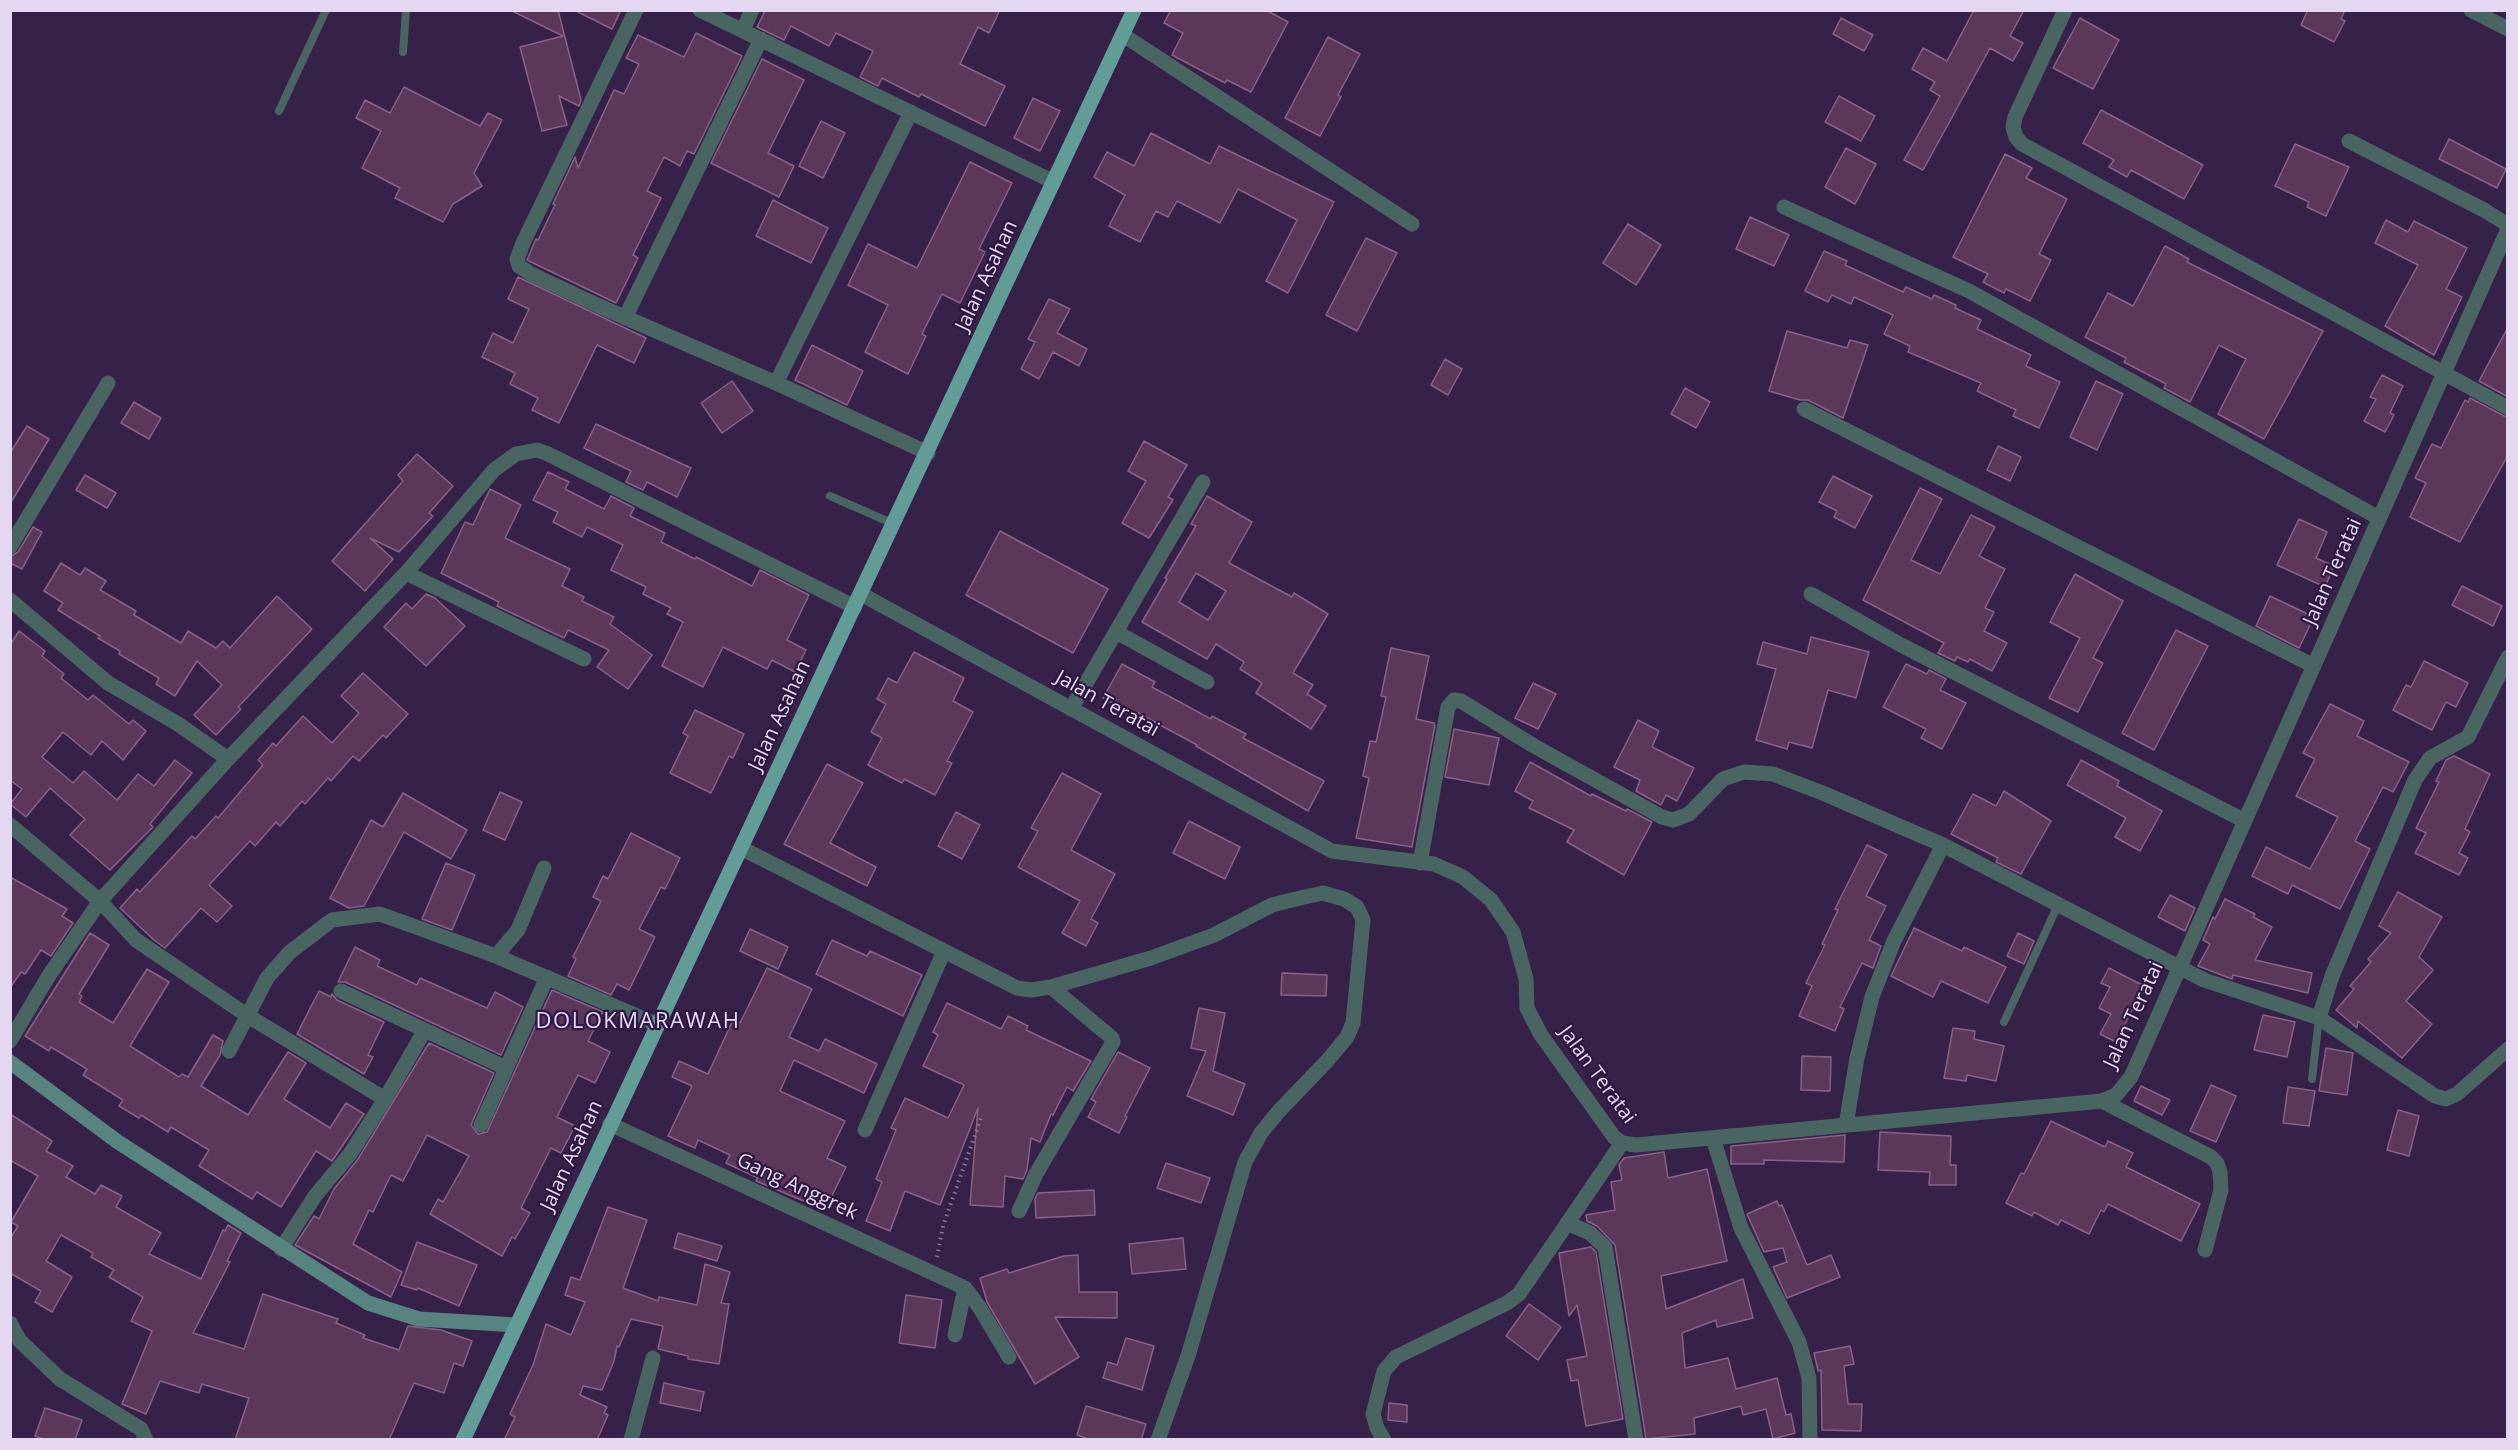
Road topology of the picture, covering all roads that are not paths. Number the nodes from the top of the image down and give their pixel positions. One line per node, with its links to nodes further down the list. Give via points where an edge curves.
1 (326, 10): 14 (lane)
2 (406, 10): 13 (lane)
3 (636, 10): 21 (street, via 517,259 525,272)
4 (700, 10): 10 (street)
5 (752, 10): 10 (street)
6 (1134, 10): 11 (main road, Jalan Asahan)
7 (2065, 10): 22 (street, via 2015,117 2013,127 2022,144)
8 (2471, 10): 9 (street)
9 (2508, 29)
10 (743, 30): 12 (street)
11 (1123, 35): 17 (main road, Jalan Asahan); 19 (street)
12 (761, 39): 15 (street); 21 (street)
13 (404, 52)
14 (279, 111)
15 (911, 112): 17 (street); 24 (street)
16 (2349, 141): 20 (street, via 2484,210)
17 (1054, 182): 27 (main road, Jalan Asahan)
18 (1784, 207): 30 (street, via 1969,291)
19 (1412, 225)
20 (2508, 227): 22 (street, Jalan Teratai)
21 (625, 318): 24 (street)
22 (2444, 373): 26 (street); 30 (street, Jalan Teratai)
23 (108, 383): 32 (street)
24 (776, 383): 27 (street)
25 (1804, 408): 40 (street)
26 (2508, 408)
27 (928, 453): 31 (main road, Jalan Asahan)
28 (1203, 482): 37 (street)
29 (830, 496): 31 (lane)
30 (2379, 518): 40 (street, Jalan Teratai)
31 (894, 524): 36 (main road, Jalan Asahan)
32 (10, 547)
33 (406, 573): 36 (street, Jalan Teratai, via 494,470 516,454 537,450); 39 (street); 43 (street, Jalan Teratai)
34 (1811, 594): 44 (street, via 1901,645)
35 (10, 600): 43 (street, via 108,683)
36 (858, 601): 42 (street, Jalan Teratai); 47 (main road, Jalan Asahan)
37 (1116, 632): 41 (street); 42 (street)
38 (2508, 657): 59 (street, via 2468,737 2438,752 2420,771 2332,976)
39 (584, 659)
40 (2314, 666): 44 (street, Jalan Teratai)
41 (1207, 682)
42 (1071, 709): 48 (street, Jalan Teratai, via 1332,851)
43 (228, 759): 50 (street, Jalan Teratai)
44 (2245, 821): 54 (street, Jalan Teratai)
45 (10, 825): 50 (street)
46 (1943, 845): 48 (street, via 1773,774 1744,772 1723,779 1689,814 1673,820 1662,817 1534,746 1470,704 1454,700 1448,707); 51 (street); 73 (street, via 1894,941 1872,997)
47 (741, 848): 52 (street); 61 (main road, Jalan Asahan)
48 (1420, 862): 76 (street, Jalan Teratai, via 1463,877 1491,900 1513,932 1526,979 1527,1008 1541,1035)
49 (544, 868): 53 (street, via 518,930)
50 (100, 900): 58 (street, via 136,940); 63 (street, Jalan Teratai)
51 (2058, 905): 54 (street); 60 (lane)
52 (944, 951): 56 (street, via 1017,988); 74 (street)
53 (496, 956): 55 (street); 58 (street, via 380,914 332,920 274,969)
54 (2179, 968): 59 (street); 70 (street, Jalan Teratai, via 2131,1077 2116,1095)
55 (548, 977): 61 (street); 67 (street)
56 (1051, 987): 77 (street, via 1113,1042); 90 (street, via 1151,958 1214,935 1272,905 1323,892 1357,907 1363,920 1353,1023 1347,1037 1261,1133 1245,1162 1188,1356)
57 (341, 991): 62 (street)
58 (248, 1016): 64 (street); 69 (street)
59 (2319, 1018): 65 (street, via 2446,1100); 68 (lane)
60 (2004, 1022)
61 (658, 1024): 71 (main road, Jalan Asahan)
62 (425, 1030): 67 (street); 69 (street)
63 (10, 1041)
64 (229, 1052)
65 (2504, 1058)
66 (10, 1062): 79 (street, via 118,1142)
67 (506, 1068): 72 (street)
68 (2312, 1079)
69 (385, 1099): 79 (street)
70 (2102, 1101): 73 (street, Jalan Teratai); 80 (street, via 2217,1163 2221,1190)
71 (610, 1124): 81 (street, Gang Anggrek); 83 (main road, Jalan Asahan)
72 (481, 1125)
73 (1846, 1125): 75 (street, Jalan Teratai)
74 (865, 1130)
75 (1713, 1138): 76 (street, Jalan Teratai); 93 (street, via 1741,1228 1799,1342 1809,1378)
76 (1622, 1143): 78 (street)
77 (1018, 1211)
78 (1567, 1223): 91 (street, via 1513,1299 1396,1357 1384,1371 1373,1414); 92 (street, via 1590,1233 1605,1247)
79 (281, 1249): 83 (street, via 368,1303 390,1312 419,1319)
80 (2205, 1250)
81 (965, 1288): 84 (street); 85 (street)
82 (10, 1323): 87 (street, via 20,1341 60,1379 141,1429)
83 (516, 1326): 88 (main road, Jalan Asahan)
84 (955, 1335)
85 (1009, 1357)
86 (653, 1358): 89 (street)
87 (146, 1440)
88 (463, 1440)
89 (631, 1440)
90 (1158, 1440)
91 (1384, 1440)
92 (1636, 1440)
93 (1810, 1440)

